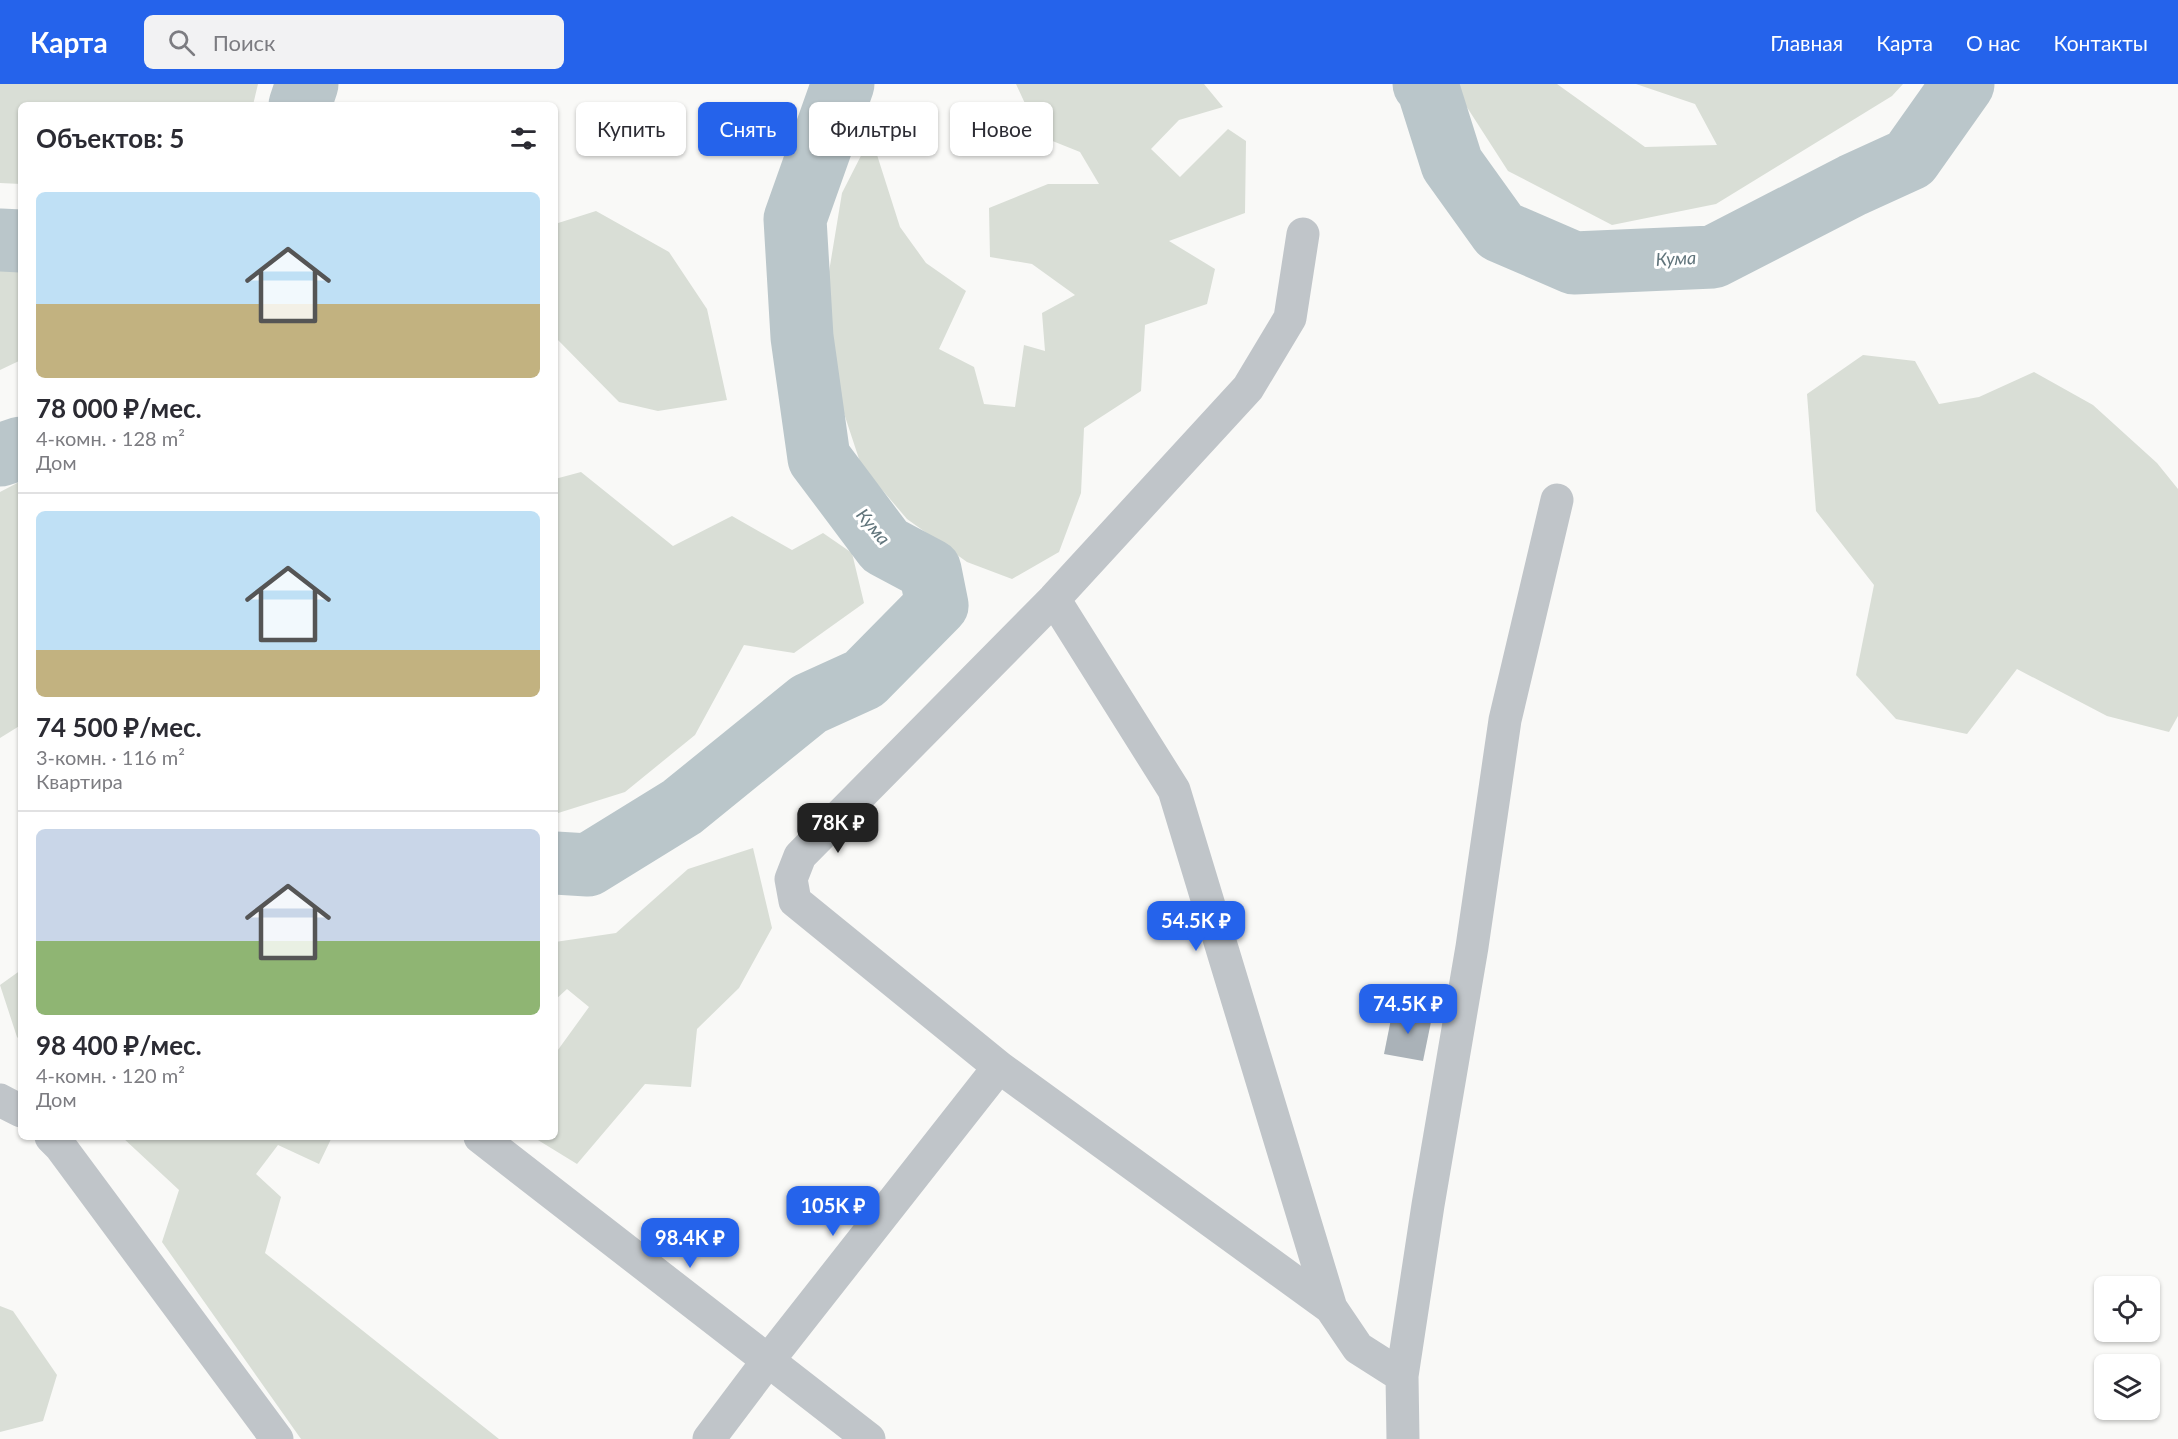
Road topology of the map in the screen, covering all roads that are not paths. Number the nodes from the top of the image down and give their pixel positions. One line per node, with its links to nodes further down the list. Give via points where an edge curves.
1 (1303, 234): 3 (street, via 1290,318 1248,388)
2 (1557, 500): 11 (street, via 1505,720)
3 (1054, 599): 4 (street, via 800,855 790,879 795,901); 9 (street, via 1174,790)
4 (999, 1067): 9 (street); 10 (street)
5 (0, 1100): 6 (street)
6 (18, 1109)
7 (54, 1140): 12 (street)
8 (484, 1140): 10 (street)
9 (1331, 1308): 11 (street, via 1358,1348)
10 (767, 1362): 13 (street); 14 (street)
11 (1402, 1376): 15 (street)
12 (277, 1439)
13 (709, 1439)
14 (869, 1439)
15 (1403, 1439)

